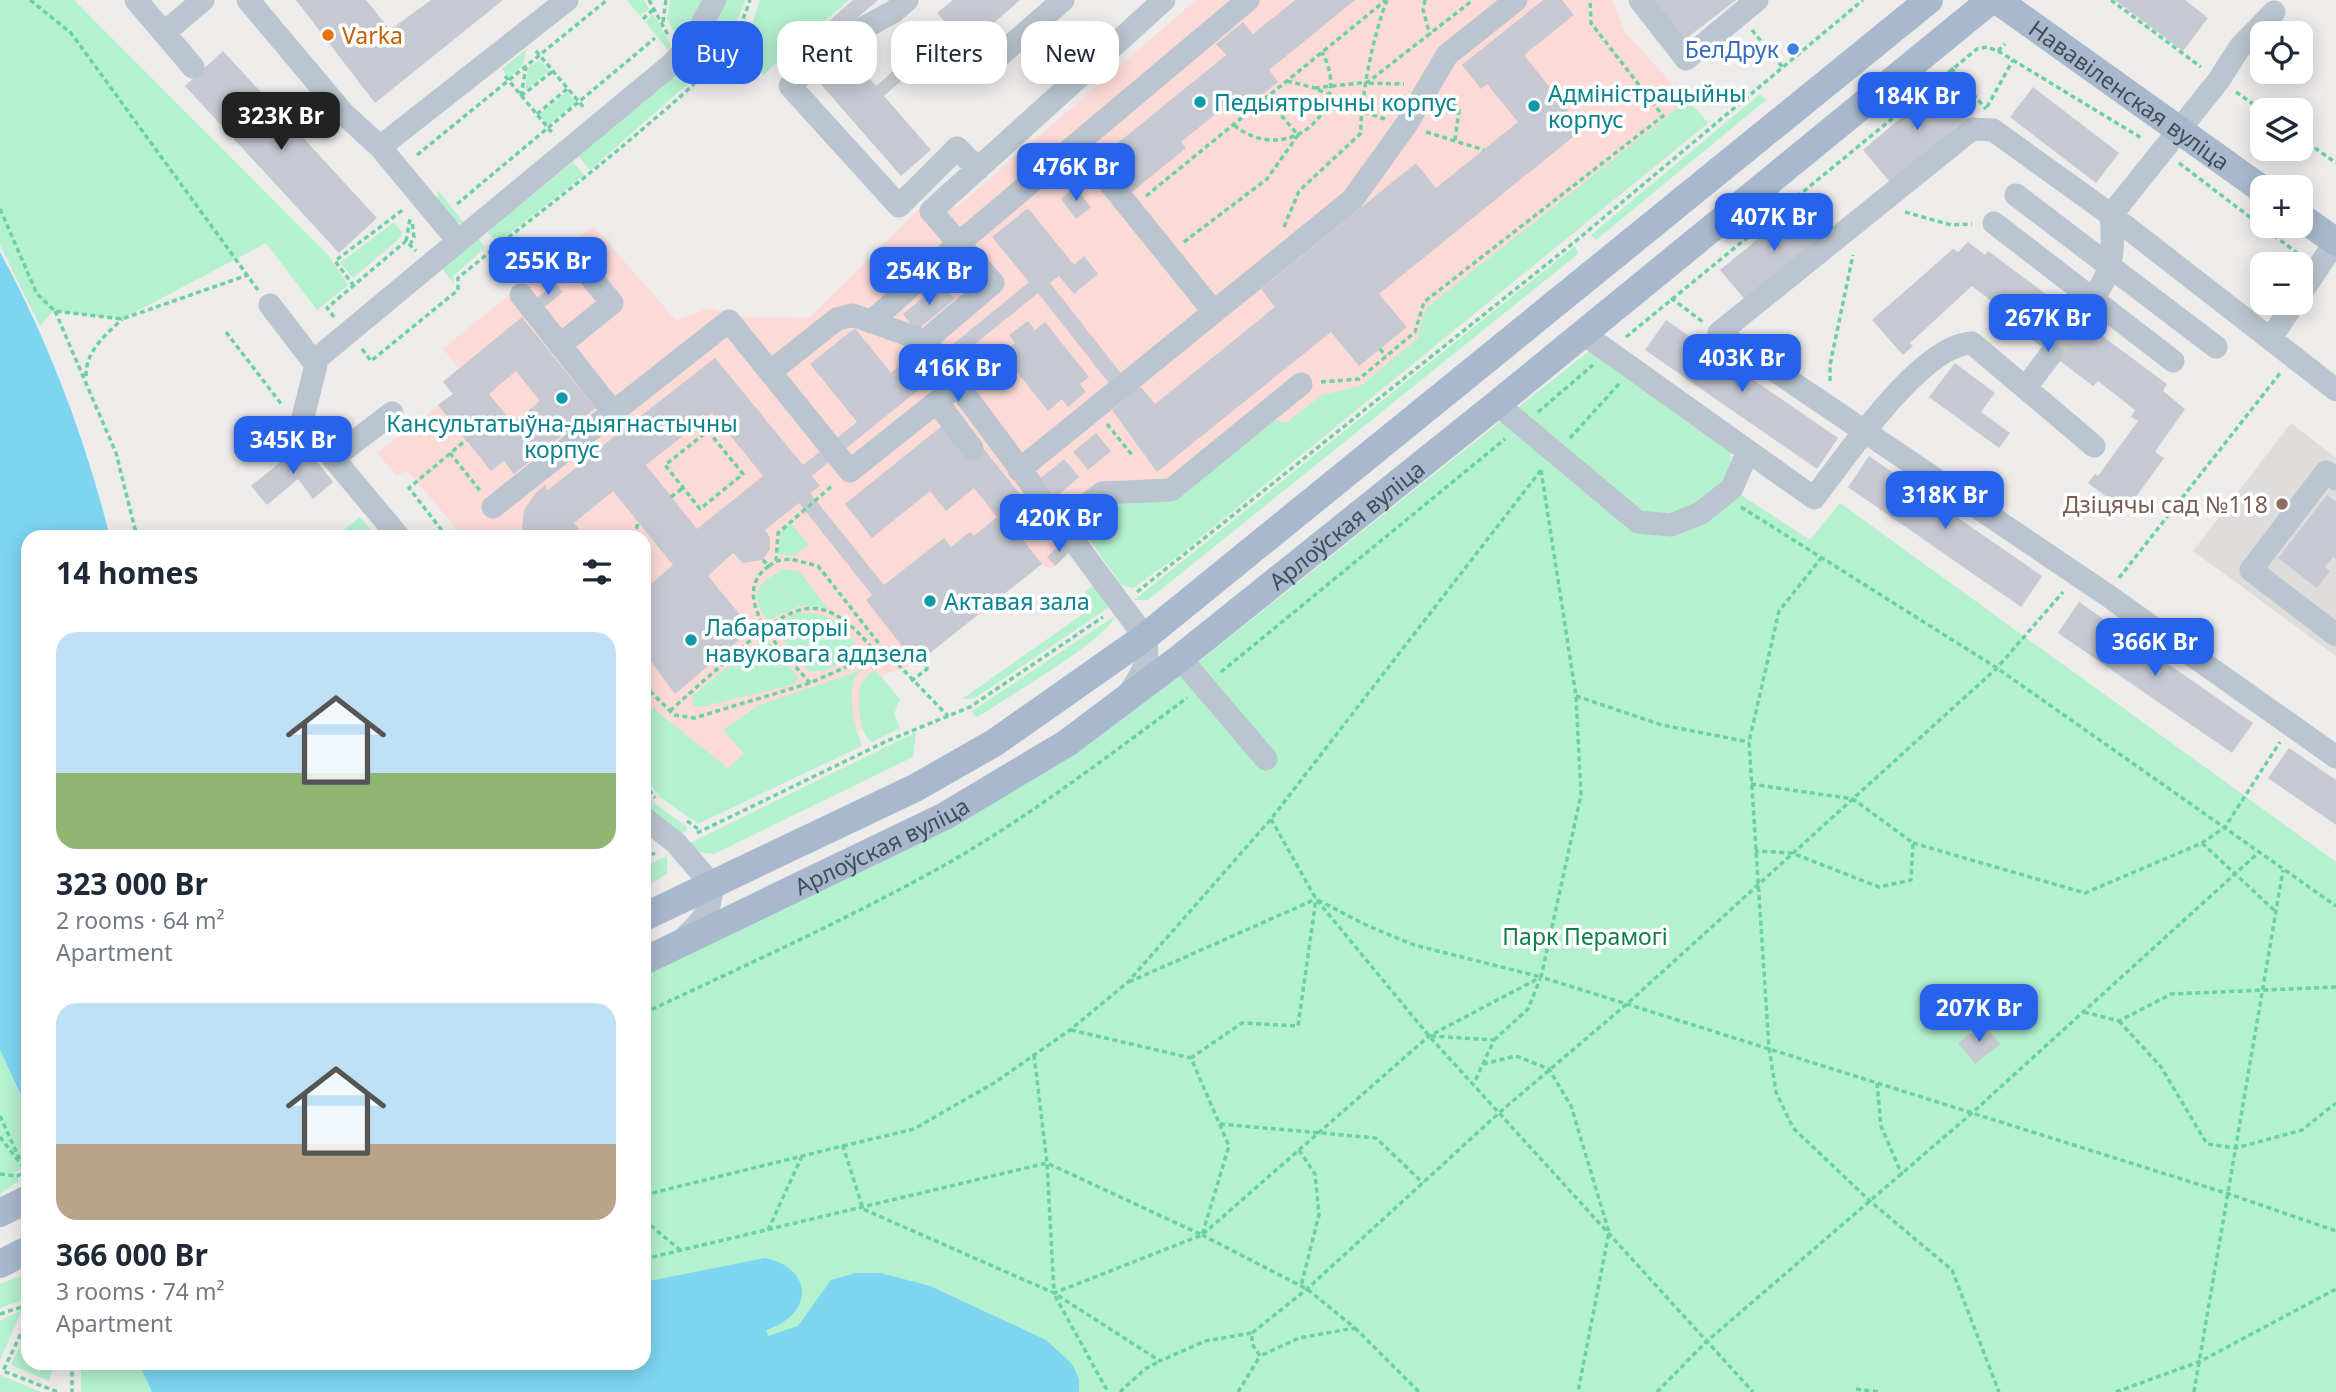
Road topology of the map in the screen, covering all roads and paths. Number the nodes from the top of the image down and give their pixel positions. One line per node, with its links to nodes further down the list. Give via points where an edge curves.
1 (30, 0): 99 (path, via 71,33)
2 (136, 0): 31 (street)
3 (203, 0): 31 (street)
4 (248, 0): 72 (street, via 343,113)
5 (567, 0): 34 (street)
6 (607, 0): 38 (path)
7 (666, 0): 30 (path)
8 (715, 0): 90 (street, via 673,63)
9 (750, 0): 112 (path, via 734,36 710,69 589,176 458,278 458,290 371,361)
10 (907, 0): 77 (street, via 839,41 790,86 899,206 957,148)
11 (1063, 0): 36 (street)
12 (1248, 0): 71 (street)
13 (1387, 0): 37 (path); 50 (path)
14 (1425, 0): 32 (path)
15 (1473, 0): 32 (path)
16 (1516, 0): 39 (street)
17 (1590, 0): 123 (path, via 1591,23 1663,116 1424,302 1415,332)
18 (1640, 0): 28 (street, via 1686,59)
19 (1758, 0): 28 (street)
20 (1863, 0): 45 (path)
21 (1929, 0): 171 (main road, Арлоўская вуліца)
22 (1991, 0): 113 (main road, Арлоўская вуліца)
23 (1997, 0): 67 (main road, Нававіленская вуліца)
24 (2111, 0): 48 (path)
25 (1148, 5): 77 (street)
26 (654, 9): 29 (path)
27 (2274, 12): 48 (street, via 2240,47)
28 (1739, 16): 45 (path)
29 (643, 19)
30 (663, 24)
31 (164, 33): 42 (street)
32 (1429, 34): 39 (path); 50 (path)
33 (655, 38): 58 (path)
34 (526, 39): 38 (path); 41 (path); 72 (street)
35 (2006, 44): 43 (path, via 1998,51 1977,48)
36 (1007, 49)
37 (1322, 52): 49 (path); 52 (path)
38 (539, 55): 41 (path); 46 (path)
39 (1447, 55): 65 (street)
40 (2013, 60): 63 (path)
41 (526, 66): 47 (path); 55 (path)
42 (193, 68)
43 (1951, 68): 63 (path); 103 (path)
44 (499, 69): 47 (path)
45 (1784, 69): 88 (path)
46 (553, 71): 53 (path); 55 (path)
47 (509, 80): 55 (path); 75 (path)
48 (2219, 80): 59 (path); 67 (street)
49 (1287, 81): 51 (path); 56 (path)
50 (1368, 82): 52 (path); 60 (path)
51 (1315, 88): 52 (path); 57 (path)
52 (1331, 88): 57 (path)
53 (568, 89): 58 (path); 61 (path)
54 (1445, 94): 69 (path, via 1459,110)
55 (521, 96): 61 (path)
56 (1264, 96): 64 (path); 68 (path)
57 (1329, 96): 60 (path); 68 (path, via 1318,119)
58 (579, 102): 62 (path); 66 (path)
59 (2250, 102)
60 (1360, 111): 65 (path); 89 (path, via 1361,133 1299,191)
61 (537, 114): 66 (path)
62 (592, 118)
63 (1990, 119): 81 (street); 84 (street)
64 (1234, 124): 68 (path, via 1264,139); 82 (path, via 1144,198)
65 (1406, 125): 69 (path); 107 (street, via 1352,200)
66 (548, 128): 70 (path); 80 (path)
67 (2178, 129): 78 (main road, Нававіленская вуліца); 84 (street)
68 (1298, 135): 94 (path, via 1267,179)
69 (1455, 140): 74 (path)
70 (562, 144)
71 (1079, 145): 93 (street); 107 (street)
72 (380, 147): 90 (street)
73 (2313, 147): 76 (path)
74 (1484, 150)
75 (417, 155)
76 (2336, 163)
77 (978, 169): 93 (street, via 931,211)
78 (2250, 181)
79 (2016, 195): 98 (street)
80 (457, 204)
81 (1880, 204): 85 (street); 86 (path, via 1951,225)
82 (1151, 207)
83 (0, 209): 106 (path, via 37,294)
84 (2111, 215): 98 (street); 115 (street)
85 (1858, 222): 114 (street); 136 (path, via 1830,365)
86 (1994, 223): 104 (street)
87 (2313, 226): 91 (main road)
88 (1581, 236): 96 (path); 168 (path)
89 (1279, 237)
90 (458, 241): 112 (street)
91 (2336, 242): 100 (street)
92 (408, 243): 95 (path, via 417,252); 101 (path); 101 (path, via 408,206 335,261)
93 (959, 243): 111 (street); 116 (street, via 993,284)
94 (1181, 245)
95 (424, 246)
96 (1589, 246)
97 (582, 266): 117 (street, via 612,303)
98 (2111, 269): 104 (street); 118 (street)
99 (248, 275): 105 (path); 110 (path)
100 (2313, 276)
101 (354, 286): 112 (path, via 327,308)
102 (521, 295): 117 (street)
103 (1671, 298): 114 (path); 120 (path)
104 (2093, 299): 109 (street); 125 (street)
105 (270, 305): 124 (street)
106 (55, 311): 110 (path); 128 (path)
107 (1214, 312): 149 (street)
108 (2286, 315): 115 (street)
109 (2079, 318)
110 (122, 319): 128 (path, via 86,361)
111 (872, 322): 116 (street); 127 (street, via 853,315 837,319)
112 (348, 332): 124 (street)
113 (1584, 334): 120 (street); 134 (main road, Арлоўская вуліца)
114 (1719, 334): 136 (street)
115 (2271, 338): 122 (street)
116 (925, 341): 130 (street)
117 (560, 345): 135 (street)
118 (2216, 347)
119 (1380, 349): 123 (path)
120 (1609, 352): 126 (street); 139 (path)
121 (2051, 354): 131 (street)
122 (2294, 355): 132 (street); 167 (path)
123 (1386, 356): 129 (path, via 1359,379)
124 (314, 361): 146 (street, via 302,421)
125 (2173, 362)
126 (1633, 369): 143 (street); 148 (path)
127 (769, 372): 133 (street, via 850,471); 135 (street, via 729,321)
128 (86, 380): 158 (path, via 116,453)
129 (1301, 384): 157 (street, via 1171,490 1102,493)
130 (958, 385): 133 (street); 149 (street)
131 (2026, 387): 138 (street, via 1972,343 1960,343 1934,358 1901,388); 141 (street)
132 (2336, 390)
133 (937, 402): 142 (street)
134 (1497, 404): 139 (street); 175 (main road, Арлоўская вуліца)
135 (613, 412): 155 (street)
136 (1832, 412): 138 (street)
137 (392, 413): 146 (street)
138 (1864, 433): 143 (street, via 1814,498); 167 (street)
139 (1513, 438): 145 (path); 148 (street)
140 (466, 440): 144 (path)
141 (2094, 446)
142 (972, 448)
143 (1748, 451): 148 (street, via 1732,488 1701,513 1671,525 1637,522)
144 (450, 453): 155 (path); 160 (path, via 409,488)
145 (1489, 454)
146 (333, 458): 159 (street)
147 (1532, 462): 148 (path)
148 (1549, 468): 180 (path); 190 (path)
149 (1018, 470): 157 (street)
150 (842, 478): 164 (path, via 778,533)
151 (2336, 479): 170 (street, via 2326,472 2252,570)
152 (683, 488): 152 (path, via 665,465 708,431 743,474 700,509); 153 (path)
153 (671, 497)
154 (1731, 500): 162 (path)
155 (493, 507)
156 (638, 523): 161 (path)
157 (1063, 523): 168 (street)
158 (135, 530)
159 (392, 530)
160 (442, 530)
161 (636, 530)
162 (1822, 557): 176 (path); 185 (path, via 1779,611)
163 (762, 561): 165 (path)
164 (776, 561): 165 (path); 172 (path, via 791,559 818,566)
165 (769, 566): 169 (path, via 760,573 752,595)
166 (2066, 588): 176 (path)
167 (2107, 595): 184 (street)
168 (1122, 604): 171 (street); 183 (path, via 970,707)
169 (765, 628): 173 (path, via 788,612 818,610 855,626); 178 (path); 182 (path)
170 (2336, 635)
171 (1145, 637): 181 (street, via 1149,652 1139,679); 200 (main road, Арлоўская вуліца, via 994,743 915,788)
172 (884, 650): 173 (path); 177 (path)
173 (877, 654): 178 (path)
174 (925, 656): 177 (path, via 927,669)
175 (1180, 658): 181 (main road, Арлоўская вуліца); 187 (street)
176 (1997, 668): 189 (path); 192 (path)
177 (911, 681): 183 (path)
178 (810, 683): 182 (path, via 694,718)
179 (651, 692): 182 (path)
180 (1576, 696): 185 (path, via 1662,725); 212 (path, via 1581,795)
181 (1122, 702): 207 (main road, Арлоўская вуліца, via 1067,743 945,816)
182 (670, 710)
183 (948, 716): 193 (path)
184 (2291, 725): 186 (street); 192 (path)
185 (1749, 742): 188 (path)
186 (2336, 757)
187 (1266, 760)
188 (1751, 783): 189 (path); 196 (path)
189 (1853, 799): 194 (path); 198 (path)
190 (1271, 819): 205 (path); 213 (path)
191 (651, 823): 193 (street)
192 (2225, 827): 195 (path); 199 (path)
193 (676, 843): 197 (path); 203 (street)
194 (1913, 843): 195 (path, via 2085,893); 198 (path, via 1911,880 1879,887)
195 (2202, 843): 202 (path)
196 (1755, 851): 198 (path); 204 (path)
197 (651, 853)
198 (1793, 853): 204 (path)
199 (2258, 853): 201 (path); 202 (path)
200 (754, 867): 203 (main road, Арлоўская вуліца); 207 (main road, via 738,889 741,905)
201 (2283, 870): 206 (path); 208 (path)
202 (2236, 873): 208 (path); 217 (path)
203 (712, 886): 209 (main road, Арлоўская вуліца); 210 (street, via 712,901 702,922)
204 (1757, 886): 216 (path); 222 (path)
205 (1316, 899): 212 (path, via 1414,945); 213 (path); 220 (path); 224 (path, via 1298,1026 1242,1023)
206 (2336, 906)
207 (751, 910): 210 (main road, Арлоўская вуліца)
208 (2276, 912): 215 (path)
209 (651, 914)
210 (674, 947): 211 (main road, Арлоўская вуліца)
211 (651, 958)
212 (1541, 977): 216 (path); 220 (path); 221 (path, via 1528,1009)
213 (1128, 982): 219 (path)
214 (2336, 987): 215 (path)
215 (2263, 990): 218 (path, via 2171,995); 237 (path)
216 (1628, 1003): 222 (path); 226 (path)
217 (2084, 1012): 218 (path); 231 (path)
218 (2119, 1021): 237 (path, via 2161,1067 2207,1144)
219 (1070, 1030): 223 (path); 224 (path)
220 (1429, 1036): 221 (path); 228 (path); 234 (path)
221 (1494, 1040): 225 (path)
222 (1769, 1048): 227 (path); 249 (path, via 1776,1092 1793,1128)
223 (1034, 1055): 236 (path, via 914,1129); 241 (path)
224 (1191, 1058): 233 (path)
225 (1483, 1063): 226 (path, via 1516,1056); 228 (path)
226 (1549, 1069): 230 (path); 255 (path, via 1571,1106)
227 (1877, 1083): 231 (path); 243 (path, via 1881,1126)
228 (1474, 1084): 230 (path)
229 (2336, 1104): 237 (path, via 2302,1130)
230 (1500, 1112): 244 (path); 255 (path)
231 (1972, 1113): 243 (path); 247 (path)
232 (0, 1116): 240 (path)
233 (1220, 1124): 234 (path); 256 (path, via 1229,1146)
234 (1320, 1132): 238 (path); 244 (path, via 1376,1138)
235 (0, 1137): 240 (path)
236 (843, 1146): 239 (path); 250 (path)
237 (2236, 1148): 247 (path)
238 (1299, 1150): 256 (path); 261 (path, via 1315,1174 1319,1215)
239 (802, 1156): 246 (path); 253 (path)
240 (21, 1162)
241 (1047, 1163): 250 (path); 256 (path); 264 (path)
242 (0, 1174): 245 (path)
243 (1902, 1175): 249 (path)
244 (1423, 1182): 262 (path)
245 (21, 1190)
246 (651, 1193)
247 (2228, 1194): 254 (path); 272 (path)
248 (21, 1195): 251 (main road)
249 (1871, 1202): 270 (path); 286 (path, via 1952,1270)
250 (863, 1209): 253 (path); 264 (path)
251 (0, 1213)
252 (651, 1226): 257 (path)
253 (768, 1230): 257 (path)
254 (2336, 1231)
255 (1609, 1232): 270 (path); 282 (path)
256 (1202, 1235): 261 (path); 264 (path)
257 (681, 1251): 259 (path)
258 (21, 1254): 260 (main road)
259 (651, 1257)
260 (0, 1264)
261 (1301, 1286): 262 (path)
262 (1307, 1289): 267 (path); 268 (path)
263 (2336, 1289): 272 (path)
264 (1054, 1293): 273 (path); 278 (path)
265 (21, 1307): 266 (path)
266 (0, 1314)
267 (1355, 1328): 271 (path, via 1299,1338); 281 (path)
268 (1252, 1333): 271 (path, via 1252,1345); 273 (path, via 1205,1341)
269 (21, 1334): 276 (path, via 3,1371)
270 (1706, 1342): 283 (path); 284 (path)
271 (1260, 1356): 280 (path)
272 (2201, 1360): 287 (path); 288 (path)
273 (1160, 1361): 279 (path)
274 (72, 1370): 277 (path)
275 (1856, 1389): 285 (path)
276 (58, 1392)
277 (72, 1392)
278 (1108, 1392)
279 (1120, 1392)
280 (1238, 1392)
281 (1419, 1392)
282 (1578, 1392)
283 (1657, 1392)
284 (1753, 1392)
285 (1880, 1392)
286 (1998, 1392)
287 (2116, 1392)
288 (2194, 1392)

